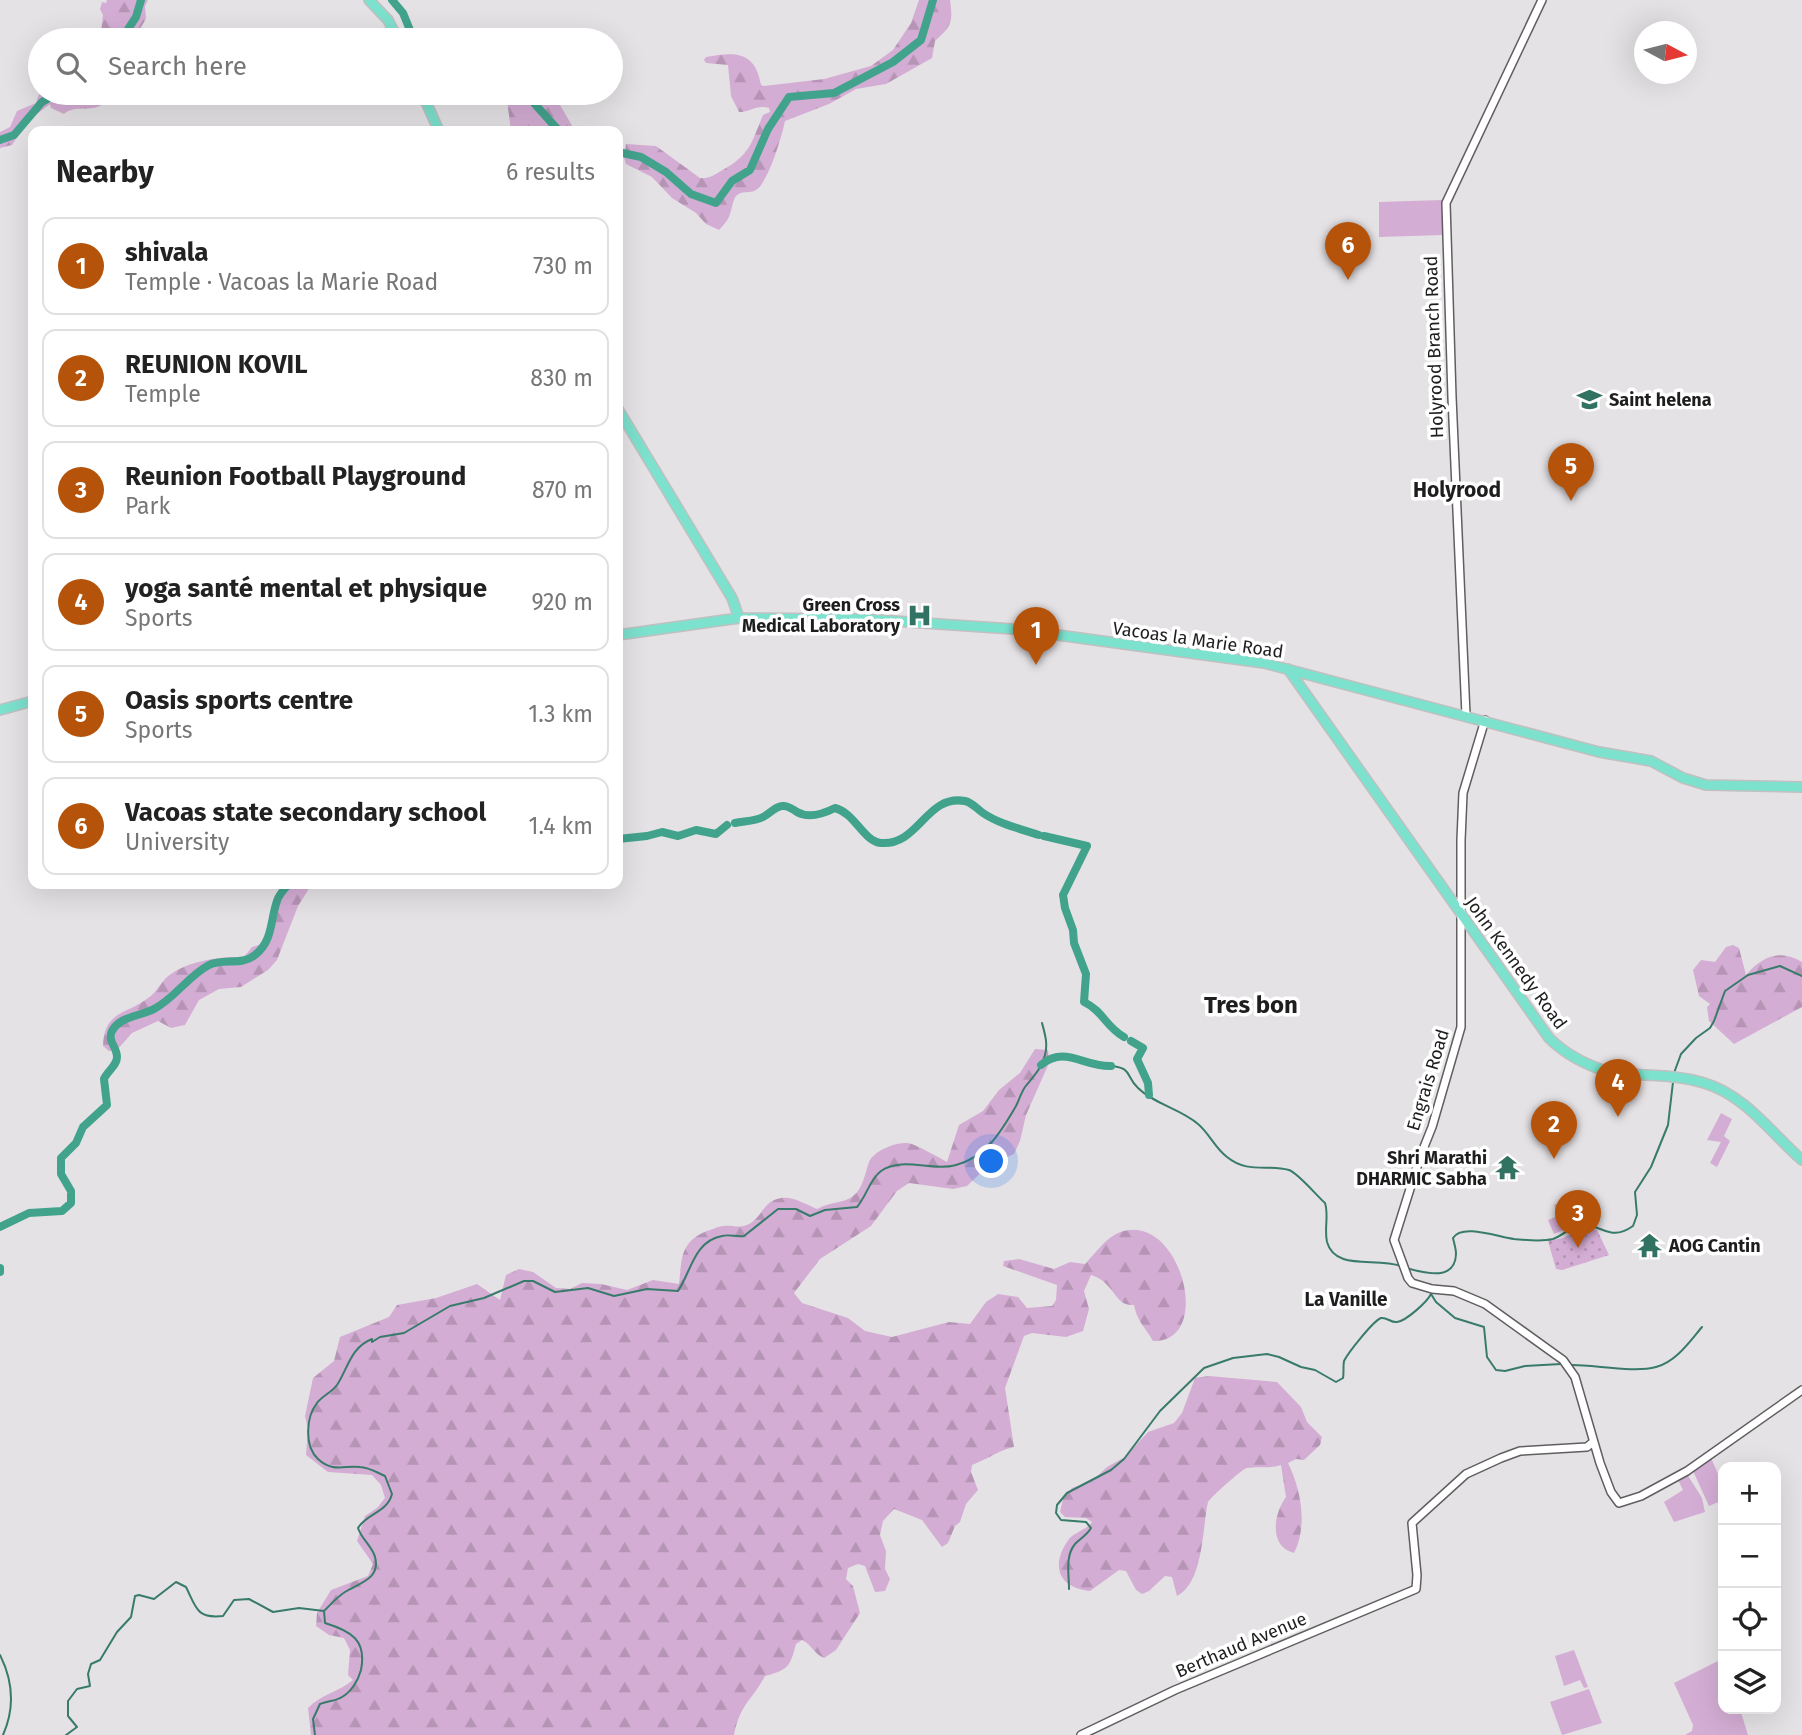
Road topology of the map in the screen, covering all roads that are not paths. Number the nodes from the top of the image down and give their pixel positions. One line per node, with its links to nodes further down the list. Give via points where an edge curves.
1 (369, 0): 3 (main road)
2 (1542, 0): 12 (street, Holyrood Branch Road, via 1446,204)
3 (392, 28)
4 (427, 105): 5 (main road)
5 (437, 126)
6 (623, 416): 7 (main road, via 732,598)
7 (739, 618): 8 (main road, Vacoas la Marie Road); 9 (main road, Vacoas la Marie Road, via 988,626)
8 (623, 634)
9 (1288, 669): 12 (main road, Vacoas la Marie Road); 15 (main road, John Kennedy Road)
10 (28, 702): 11 (main road)
11 (0, 710)
12 (1466, 715): 13 (main road, Vacoas la Marie Road)
13 (1485, 720): 14 (main road, Vacoas la Marie Road, via 1599,752 1651,761 1699,784); 15 (street, Engrais Road, via 1463,793)
14 (1802, 787)
15 (1461, 914): 16 (main road, John Kennedy Road, via 1532,1016 1561,1049 1612,1073 1710,1085 1736,1099); 18 (street, Engrais Road, via 1461,1027 1394,1240 1408,1278 1418,1286 1454,1291 1485,1304 1563,1360 1575,1377)
16 (1802, 1160)
17 (1802, 1390): 18 (street, via 1695,1466 1619,1503)
18 (1592, 1447): 19 (street, Berthaud Avenue, via 1513,1453 1471,1471 1412,1523 1416,1589 1175,1690)
19 (1081, 1735)

